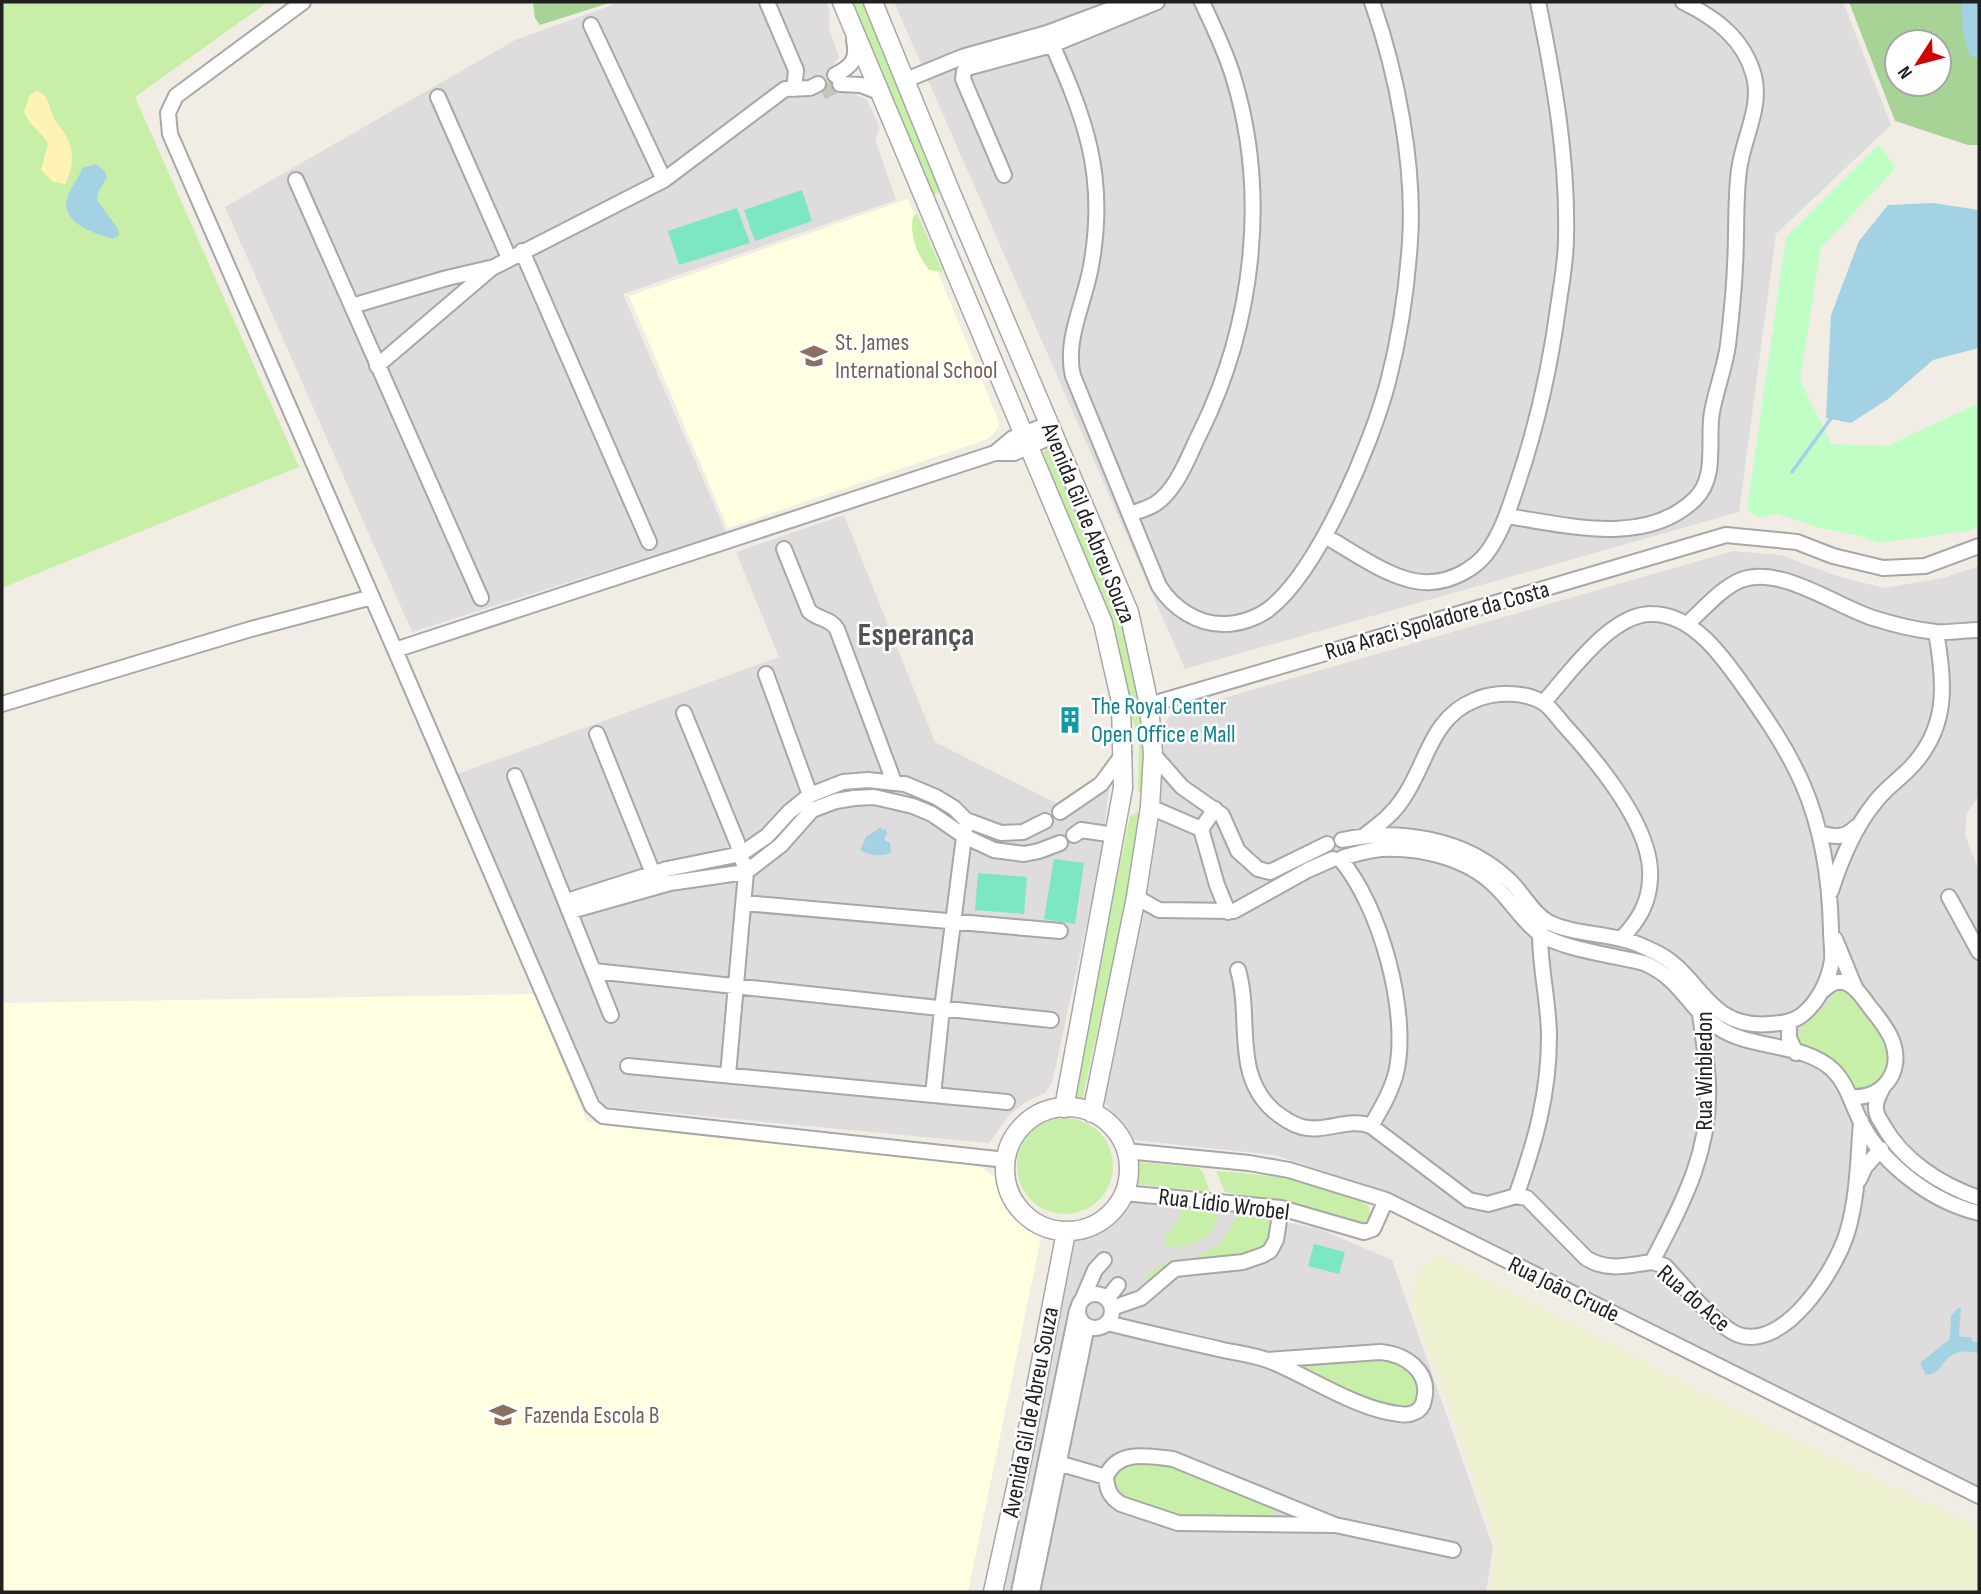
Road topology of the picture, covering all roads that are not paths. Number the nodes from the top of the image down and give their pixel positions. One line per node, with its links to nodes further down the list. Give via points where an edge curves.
1 (303, 2): 34 (street, via 176,96 168,113 170,134)
2 (767, 2): 15 (street, via 796,71)
3 (842, 2): 12 (street, Avenida Gil de Abreu Souza)
4 (873, 2): 14 (street, Avenida Gil de Abreu Souza)
5 (1130, 2): 13 (street)
6 (1157, 2): 13 (street)
7 (1202, 2): 28 (street, via 1229,65 1243,116 1253,201 1252,252 1236,339 1214,405 1168,491 1156,503)
8 (1372, 2): 30 (street, via 1404,136 1410,239 1387,384)
9 (1538, 2): 29 (street, via 1558,105 1566,239 1549,372)
10 (1683, 2): 29 (street, via 1717,20 1733,36 1744,52 1755,88 1754,114 1739,172 1727,349 1710,419 1706,483 1697,497 1674,514 1628,528)
11 (591, 25): 21 (street)
12 (852, 28): 17 (street, Avenida Gil de Abreu Souza); 17 (street, via 856,55 837,79)
13 (1050, 39): 14 (street, via 962,57); 19 (street, via 964,71 963,79); 28 (street, via 1085,124 1098,199 1088,288 1074,330 1070,365)
14 (906, 80): 26 (street, Avenida Gil de Abreu Souza)
15 (794, 89): 16 (street); 21 (street, via 781,91)
16 (820, 89)
17 (878, 92): 27 (street, Avenida Gil de Abreu Souza)
18 (438, 97): 22 (street)
19 (1004, 175)
20 (296, 180): 24 (street)
21 (664, 180): 22 (street)
22 (515, 255): 23 (street); 31 (street)
23 (492, 268): 24 (street); 25 (street)
24 (352, 306): 25 (street)
25 (377, 366): 35 (street)
26 (1052, 430): 27 (street); 43 (street, Avenida Gil de Abreu Souza, via 1129,612)
27 (1026, 441): 39 (street, via 1006,442 995,453); 46 (street, Avenida Gil de Abreu Souza, via 1102,623 1121,702)
28 (1130, 514): 30 (street, via 1159,586 1175,606 1217,625 1267,610)
29 (1507, 516): 30 (street, via 1476,564 1458,575 1431,582 1394,574)
30 (1325, 536)
31 (649, 542)
32 (1979, 546): 43 (street, Rua Araci Spoladore da Costa, via 1925,566 1883,568 1797,542 1726,535)
33 (784, 549): 49 (street, via 809,611 828,619 837,629)
34 (372, 597): 39 (street); 42 (street)
35 (481, 598)
36 (1687, 624): 38 (street, via 1731,585 1760,577 1792,583 1872,618); 41 (street, via 1652,614 1631,618 1598,642); 58 (street, via 1726,662 1780,741 1804,788)
37 (1979, 629): 38 (street)
38 (1936, 632): 56 (street, via 1943,687 1932,737)
39 (395, 650): 107 (street, via 597,1113)
40 (766, 674): 50 (street)
41 (1544, 702): 61 (street, via 1518,695 1489,696 1463,705 1434,735 1402,801); 81 (street, via 1610,779 1647,851 1651,876 1647,900)
42 (2, 704)
43 (1149, 705): 47 (street, Avenida Gil de Abreu Souza)
44 (684, 713): 66 (street)
45 (597, 734): 69 (street)
46 (1124, 753): 51 (street, via 1132,766 1136,796); 53 (street, via 1095,790); 60 (street, Avenida Gil de Abreu Souza)
47 (1153, 754): 51 (street, Avenida Gil de Abreu Souza); 52 (street, via 1182,787)
48 (515, 776): 74 (street)
49 (894, 782): 50 (street, via 843,782); 54 (street, via 936,797)
50 (810, 795): 66 (street)
51 (1150, 807): 57 (street); 71 (street, Avenida Gil de Abreu Souza)
52 (1215, 809): 57 (street); 65 (street, via 1238,851 1264,872)
53 (1060, 812)
54 (966, 820): 55 (street, via 1010,834); 62 (street)
55 (1045, 821)
56 (1860, 823): 58 (street, via 1836,838); 70 (street)
57 (1201, 829): 75 (street)
58 (1819, 833): 70 (street)
59 (1074, 835): 60 (street, via 1081,830)
60 (1115, 835): 101 (street, Avenida Gil de Abreu Souza)
61 (1365, 835): 63 (street); 67 (street); 76 (street, via 1417,837 1470,853 1508,879)
62 (964, 836): 64 (street, via 994,850 1024,854); 68 (street, via 913,806 874,797 855,798 812,810 781,845); 77 (street)
63 (1342, 840): 65 (street); 67 (street, via 1348,848)
64 (1060, 844)
65 (1327, 844): 67 (street, via 1326,851)
66 (741, 854): 68 (street); 69 (street)
67 (1339, 858): 75 (street); 80 (street, via 1379,849 1452,859 1495,886); 104 (street, via 1356,877 1378,927 1397,1012 1396,1071 1390,1092)
68 (746, 872): 69 (street); 73 (street)
69 (655, 879): 74 (street)
70 (1831, 892): 79 (street)
71 (1136, 897): 75 (street, via 1159,910); 102 (street, Avenida Gil de Abreu Souza)
72 (1949, 897): 82 (street)
73 (744, 903): 77 (street); 85 (street)
74 (569, 906): 84 (street)
75 (1228, 912)
76 (1541, 917): 80 (street); 81 (street, via 1563,927)
77 (953, 921): 78 (street); 89 (street)
78 (1060, 931)
79 (1831, 932): 86 (street); 87 (street, via 1832,958)
80 (1540, 934): 90 (street, via 1656,968); 110 (street, via 1549,1035 1547,1079 1536,1137)
81 (1621, 939): 88 (street, via 1668,959)
82 (1979, 952)
83 (1238, 970): 104 (street, via 1244,988 1249,1071 1266,1104 1300,1127)
84 (594, 971): 85 (street); 91 (street)
85 (736, 987): 89 (street); 96 (street)
86 (1856, 990): 87 (street, via 1841,982); 97 (street, via 1893,1042 1894,1063)
87 (1821, 992): 93 (street, via 1805,1013)
88 (1705, 1000): 90 (street, Rua Winbledon); 93 (street, via 1742,1022)
89 (942, 1009): 92 (street); 98 (street)
90 (1700, 1014): 94 (street, via 1721,1030); 117 (street, Rua Winbledon, via 1708,1083 1703,1143 1687,1195)
91 (611, 1015)
92 (1051, 1020)
93 (1788, 1022): 94 (street)
94 (1796, 1053): 99 (street, via 1833,1070)
95 (628, 1066): 96 (street)
96 (728, 1075): 98 (street)
97 (1882, 1089): 99 (street, via 1867,1097); 111 (street, via 1875,1103 1877,1115 1897,1145 1928,1173)
98 (933, 1095): 100 (street)
99 (1851, 1097): 103 (street)
100 (1007, 1102)
101 (1064, 1108): 102 (street); 107 (street, via 1029,1120 1016,1134)
102 (1092, 1113): 106 (street, via 1107,1122)
103 (1861, 1121): 105 (street); 108 (street, Rua do Ace)
104 (1370, 1126): 110 (street, via 1469,1200 1488,1204)
105 (1881, 1149): 108 (street, Rua do Ace, via 1865,1167); 114 (street, via 1919,1184 1944,1200)
106 (1126, 1152): 109 (street); 112 (street, Rua João Crude, via 1289,1170)
107 (1006, 1160): 115 (street, via 1008,1189 1017,1206 1047,1228)
108 (1856, 1188): 117 (street, Rua do Ace, via 1846,1236 1828,1269 1800,1309 1777,1331 1764,1336 1750,1338 1727,1330 1665,1266)
109 (1124, 1193): 113 (street, Rua Lídio Wrobel); 115 (street, via 1101,1221)
110 (1516, 1196): 117 (street, via 1527,1198 1596,1264 1611,1268)
111 (1979, 1198)
112 (1386, 1200): 113 (street, Rua Lídio Wrobel, via 1369,1231); 126 (street, Rua João Crude)
113 (1281, 1208): 119 (street, via 1276,1240 1264,1255 1175,1269 1141,1298)
114 (1979, 1213)
115 (1066, 1231): 131 (street, Avenida Gil de Abreu Souza)
116 (1104, 1260): 120 (street)
117 (1652, 1262)
118 (1118, 1285): 119 (street)
119 (1110, 1303): 120 (street, via 1093,1293); 121 (street)
120 (1080, 1304): 122 (street, via 1078,1317); 132 (street)
121 (1108, 1323): 122 (street, via 1098,1328); 123 (street)
122 (1087, 1326): 124 (street)
123 (1295, 1366): 123 (street, via 1320,1386 1394,1413 1410,1414 1425,1400 1420,1372 1398,1355 1380,1352)
124 (1058, 1463): 125 (street); 133 (street)
125 (1106, 1477): 127 (street, via 1114,1463 1128,1457 1173,1459); 128 (street, via 1113,1499 1158,1518 1178,1523)
126 (1979, 1496)
127 (1280, 1502): 128 (street); 129 (street)
128 (1273, 1524): 129 (street)
129 (1335, 1525): 130 (street)
130 (1453, 1550)
131 (993, 1592)
132 (1019, 1592)
133 (1031, 1592)

